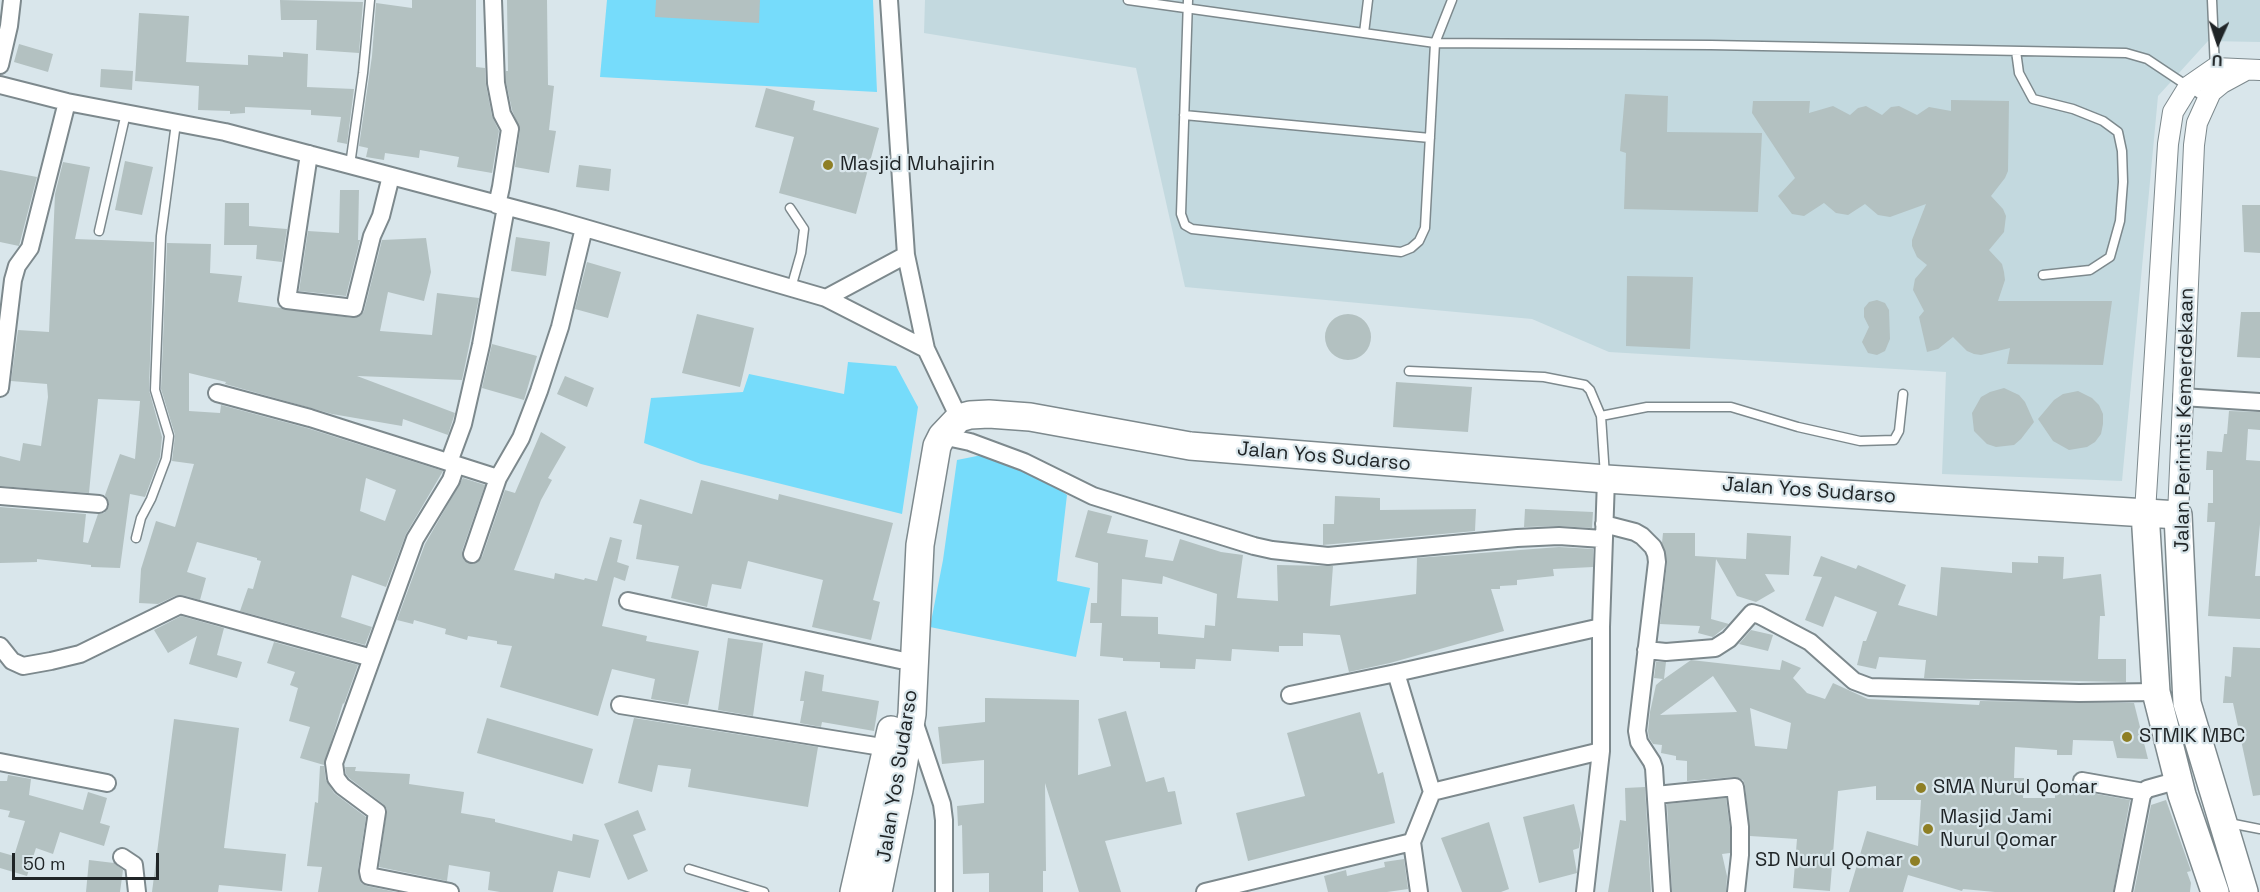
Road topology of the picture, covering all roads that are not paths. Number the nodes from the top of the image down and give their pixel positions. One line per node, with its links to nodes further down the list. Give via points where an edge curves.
1 (12, 0): 13 (street)
2 (370, 0): 25 (lane)
3 (493, 0): 27 (street, via 496,83 502,114 510,129)
4 (889, 0): 31 (street)
5 (1128, 0): 9 (lane)
6 (1368, 0): 10 (lane)
7 (1452, 0): 11 (lane)
8 (2212, 0): 15 (lane)
9 (1188, 4): 10 (lane); 21 (lane)
10 (1364, 33): 11 (lane)
11 (1436, 43): 12 (lane); 23 (lane)
12 (2016, 51): 17 (lane, via 2126,53 2147,59); 32 (lane, via 2019,73 2033,99 2103,121 2118,132 2122,151 2120,221 2110,257 2090,270)
13 (0, 65)
14 (2253, 70): 15 (street, Jalan Perintis Kemerdekaan)
15 (2218, 75): 17 (street); 18 (street, Jalan Perintis Kemerdekaan)
16 (0, 85): 19 (street)
17 (2189, 86): 18 (lane); 35 (street, via 2173,112 2168,144)
18 (2207, 99): 36 (street, Jalan Perintis Kemerdekaan, via 2197,123 2194,145)
19 (67, 102): 20 (street); 39 (street, via 30,248 15,272)
20 (126, 114): 22 (street); 30 (lane)
21 (1184, 115): 23 (lane); 23 (lane, via 1181,214 1185,225 1192,229 1401,252 1419,241 1425,228)
22 (180, 124): 24 (street); 54 (lane, via 161,236 155,390 169,436 166,459)
23 (1430, 138)
24 (309, 154): 25 (street); 26 (street, via 287,300 354,308)
25 (350, 165): 26 (street)
26 (391, 176): 27 (street)
27 (501, 206): 29 (street); 46 (street, via 481,345)
28 (790, 208): 33 (lane, via 804,229)
29 (584, 228): 33 (street); 47 (street, via 560,327 539,391 521,438)
30 (99, 231)
31 (906, 255): 34 (street); 37 (street)
32 (2043, 274)
33 (791, 288): 34 (street)
34 (826, 298): 37 (street)
35 (2156, 339): 36 (street); 51 (street)
36 (2185, 339): 42 (street, Jalan Perintis Kemerdekaan)
37 (926, 349): 45 (street, via 947,392)
38 (1410, 371): 44 (lane, via 1544,377 1580,383 1590,390)
39 (0, 388)
40 (217, 393): 46 (street)
41 (1904, 394): 44 (lane, via 1894,440 1850,439 1731,407 1647,407)
42 (2182, 397): 43 (street); 52 (street, Jalan Perintis Kemerdekaan)
43 (2260, 402)
44 (1601, 416): 48 (lane)
45 (950, 427): 48 (highway, Jalan Yos Sudarso, via 970,414 1030,417 1190,446); 53 (street, via 970,442 1024,462 1093,496 1272,550 1328,556); 57 (highway, Jalan Yos Sudarso, via 937,446 930,481 920,545)
46 (452, 464): 47 (street); 61 (street, via 452,480 415,538)
47 (498, 478): 55 (street)
48 (1606, 479): 51 (highway, Jalan Yos Sudarso); 53 (street)
49 (0, 496): 50 (street)
50 (99, 504)
51 (2145, 512): 52 (highway, Jalan Yos Sudarso); 64 (highway)
52 (2178, 515): 77 (highway, Jalan Perintis Kemerdekaan, via 2187,703)
53 (1604, 532): 58 (street); 60 (street, via 1635,532 1656,554)
54 (136, 538)
55 (472, 554)
56 (628, 601): 62 (street)
57 (916, 622): 62 (highway); 67 (highway, Jalan Yos Sudarso)
58 (1600, 627): 63 (street); 69 (street)
59 (0, 646): 61 (street, via 12,661 23,666 51,661 80,654 180,605)
60 (1646, 650): 64 (street, via 1715,648 1729,639 1752,613 1810,642 1854,681 1870,687); 76 (street, via 1637,731 1652,762)
61 (372, 658): 83 (street, via 334,763 336,778 342,786 377,812 368,874)
62 (900, 660): 68 (highway)
63 (1396, 673): 65 (street); 74 (street)
64 (2156, 692): 71 (highway)
65 (1290, 695)
66 (620, 705): 68 (street)
67 (912, 714): 86 (highway, Jalan Yos Sudarso); 87 (street, via 942,804)
68 (888, 748): 85 (highway)
69 (1601, 751): 74 (street); 90 (street)
70 (0, 762): 73 (street)
71 (2179, 780): 75 (street); 94 (highway)
72 (2082, 781): 75 (street)
73 (107, 783)
74 (1432, 792): 79 (street)
75 (2144, 792): 93 (street)
76 (1656, 795): 91 (street); 92 (street, via 1735,787 1740,826)
77 (2223, 822): 78 (lane); 95 (highway, Jalan Perintis Kemerdekaan)
78 (2260, 829)
79 (1412, 842): 88 (street); 89 (street)
80 (122, 856): 82 (street, via 134,865)
81 (689, 869): 84 (lane)
82 (136, 892)
83 (450, 892)
84 (764, 892)
85 (854, 892)
86 (878, 892)
87 (944, 892)
88 (1205, 892)
89 (1419, 892)
90 (1585, 892)
91 (1662, 892)
92 (1736, 892)
93 (2123, 892)
94 (2215, 892)
95 (2244, 892)

